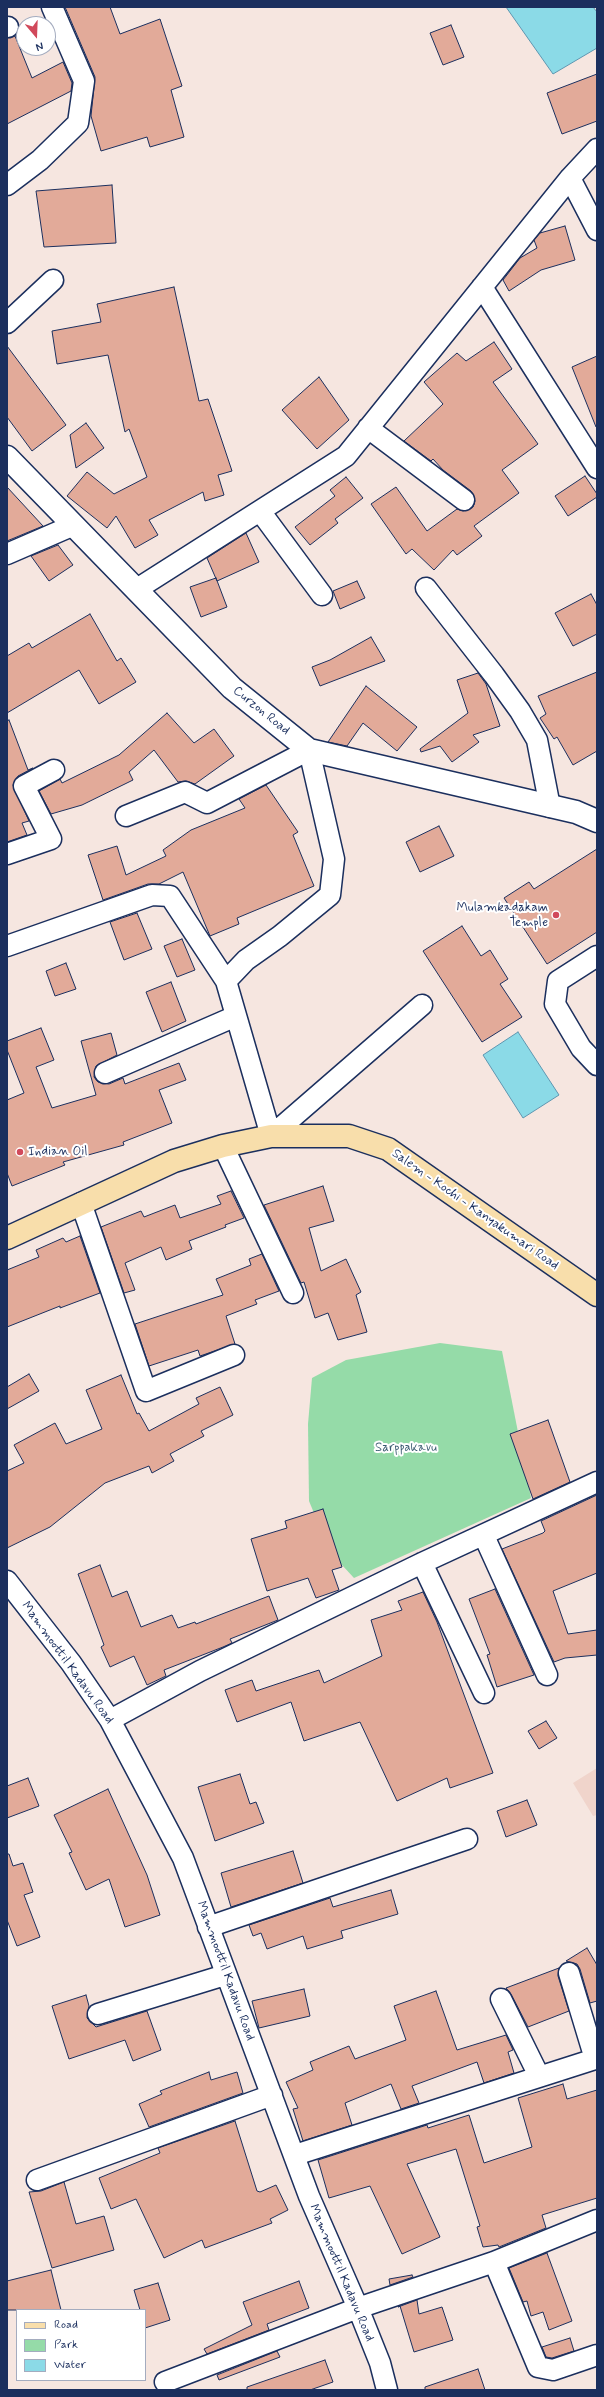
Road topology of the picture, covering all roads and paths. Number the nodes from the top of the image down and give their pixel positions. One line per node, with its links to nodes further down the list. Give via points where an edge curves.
1 (52, 7): 4 (street, via 84,80 78,123 40,160)
2 (597, 149): 3 (street)
3 (570, 178): 5 (street); 7 (street)
4 (7, 185)
5 (597, 230)
6 (53, 280): 8 (street)
7 (482, 287): 9 (street); 11 (street)
8 (7, 323)
9 (368, 428): 12 (street); 13 (street, via 346,456)
10 (7, 456): 14 (main road, Curzon Road)
11 (597, 468)
12 (464, 500)
13 (260, 511): 17 (street); 18 (street)
14 (74, 525): 15 (street); 17 (main road, Curzon Road)
15 (7, 554)
16 (426, 588): 21 (street, via 494,675 537,740)
17 (137, 590): 19 (main road, Curzon Road, via 232,688)
18 (322, 596)
19 (309, 750): 21 (main road, Curzon Road); 22 (street, via 207,803 185,792); 27 (street, via 334,859 330,895 246,960)
20 (54, 770): 24 (street, via 24,786 51,839)
21 (550, 806): 23 (main road, Curzon Road, via 576,812)
22 (126, 816)
23 (597, 821)
24 (7, 854)
25 (7, 946): 27 (street, via 152,895 170,896)
26 (597, 956): 30 (street, via 558,981 555,1004 581,1048)
27 (226, 981): 29 (street)
28 (422, 1005): 32 (street)
29 (236, 1016): 31 (street); 32 (street)
30 (597, 1065)
31 (105, 1073)
32 (271, 1136): 33 (main road, Salem - Kochi - Kanyakumari Road); 37 (main road, Salem - Kochi - Kanyakumari Road, via 350,1136 388,1149)
33 (223, 1146): 34 (main road, Salem - Kochi - Kanyakumari Road, via 174,1161); 36 (street)
34 (81, 1203): 35 (main road, Salem - Kochi - Kanyakumari Road); 38 (street, via 146,1391)
35 (7, 1238)
36 (293, 1293)
37 (597, 1295)
38 (234, 1355)
39 (597, 1482): 40 (street)
40 (484, 1536): 41 (street); 43 (street)
41 (422, 1563): 44 (street); 45 (street, via 200,1671)
42 (7, 1581): 45 (street, Mammoottil Kadavu Road, via 71,1663)
43 (547, 1675)
44 (484, 1693)
45 (110, 1720): 47 (street, Mammoottil Kadavu Road, via 184,1858)
46 (467, 1840): 47 (street)
47 (208, 1926): 49 (street, Mammoottil Kadavu Road)
48 (569, 1973): 52 (street, via 595,2059)
49 (225, 1975): 51 (street); 53 (street, Mammoottil Kadavu Road)
50 (501, 2000): 52 (street)
51 (98, 2014)
52 (538, 2076): 54 (street)
53 (272, 2095): 54 (street, Mammoottil Kadavu Road); 55 (street)
54 (295, 2155): 58 (street, Mammoottil Kadavu Road, via 309,2196)
55 (37, 2180)
56 (597, 2220): 57 (street)
57 (494, 2262): 58 (street); 59 (street, via 538,2367 553,2370)
58 (358, 2308): 60 (street); 61 (street, Mammoottil Kadavu Road, via 380,2363)
59 (597, 2355)
60 (164, 2382)
61 (387, 2390)

